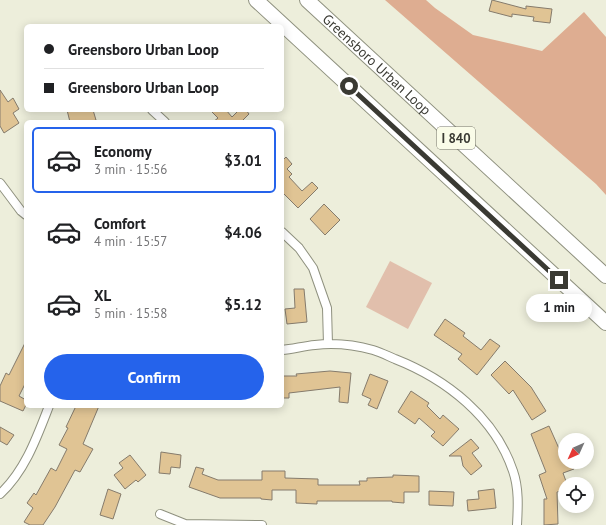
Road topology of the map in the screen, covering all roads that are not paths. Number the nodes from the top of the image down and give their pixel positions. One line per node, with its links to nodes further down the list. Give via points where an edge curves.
1 (256, 0): 3 (highway, I 840)
2 (307, 0): 10 (highway, Greensboro Urban Loop / I 840)
3 (282, 24)
4 (284, 26): 11 (highway, I 840)
5 (154, 112): 6 (street)
6 (163, 120)
7 (0, 183): 8 (street)
8 (24, 213)
9 (284, 234): 12 (street, via 299,248 313,268 327,308)
10 (606, 276)
11 (606, 323)
12 (328, 344): 13 (street); 18 (street, via 373,350 415,367 450,388 479,415 500,442 513,471 518,499)
13 (284, 350)
14 (48, 408): 15 (street, via 21,470)
15 (0, 494)
16 (160, 514): 17 (street, via 185,524)
17 (262, 525)
18 (517, 525)

